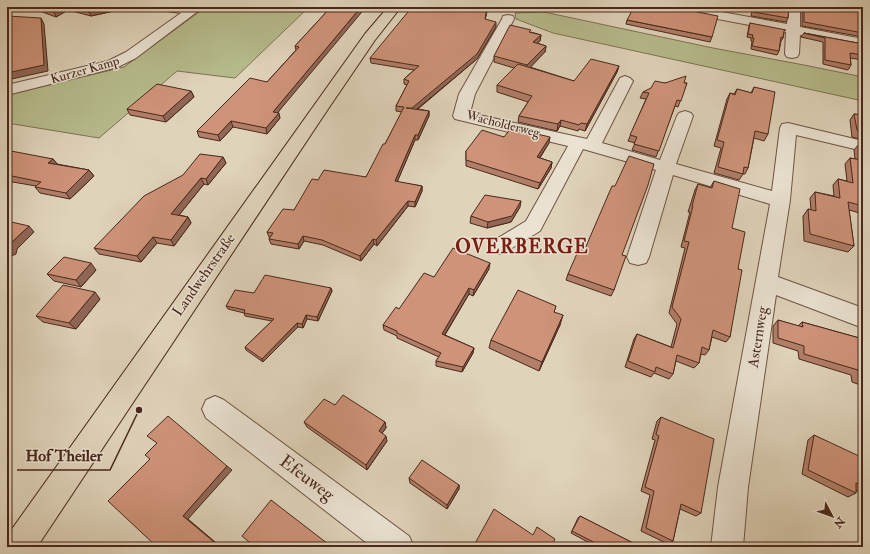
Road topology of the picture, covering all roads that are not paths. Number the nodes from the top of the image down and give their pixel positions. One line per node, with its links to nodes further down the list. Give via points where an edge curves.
1 (164, 7): 12 (street, Kurzer Kamp, via 192,11 131,55 114,64)
2 (395, 7): 23 (main road, Landwehrstraße, via 370,37)
3 (536, 7): 4 (street)
4 (543, 7)
5 (675, 7): 8 (street)
6 (794, 7): 8 (street)
7 (508, 19): 14 (street, Wacholderweg, via 467,94 461,116)
8 (793, 29): 9 (street); 10 (street)
9 (863, 43)
10 (792, 54)
11 (626, 81): 14 (street)
12 (7, 90)
13 (685, 116): 16 (street)
14 (585, 144): 16 (street, Wacholderweg); 18 (street, via 533,226)
15 (863, 146): 17 (street, Asternweg, via 788,128)
16 (666, 167): 17 (street, Wacholderweg); 19 (street)
17 (780, 200): 20 (street, Asternweg)
18 (500, 246)
19 (638, 257)
20 (767, 282): 21 (street); 25 (street, Asternweg, via 733,487)
21 (863, 318)
22 (215, 409): 24 (street, Efeuweg)
23 (18, 547)
24 (398, 547)
25 (727, 547)

